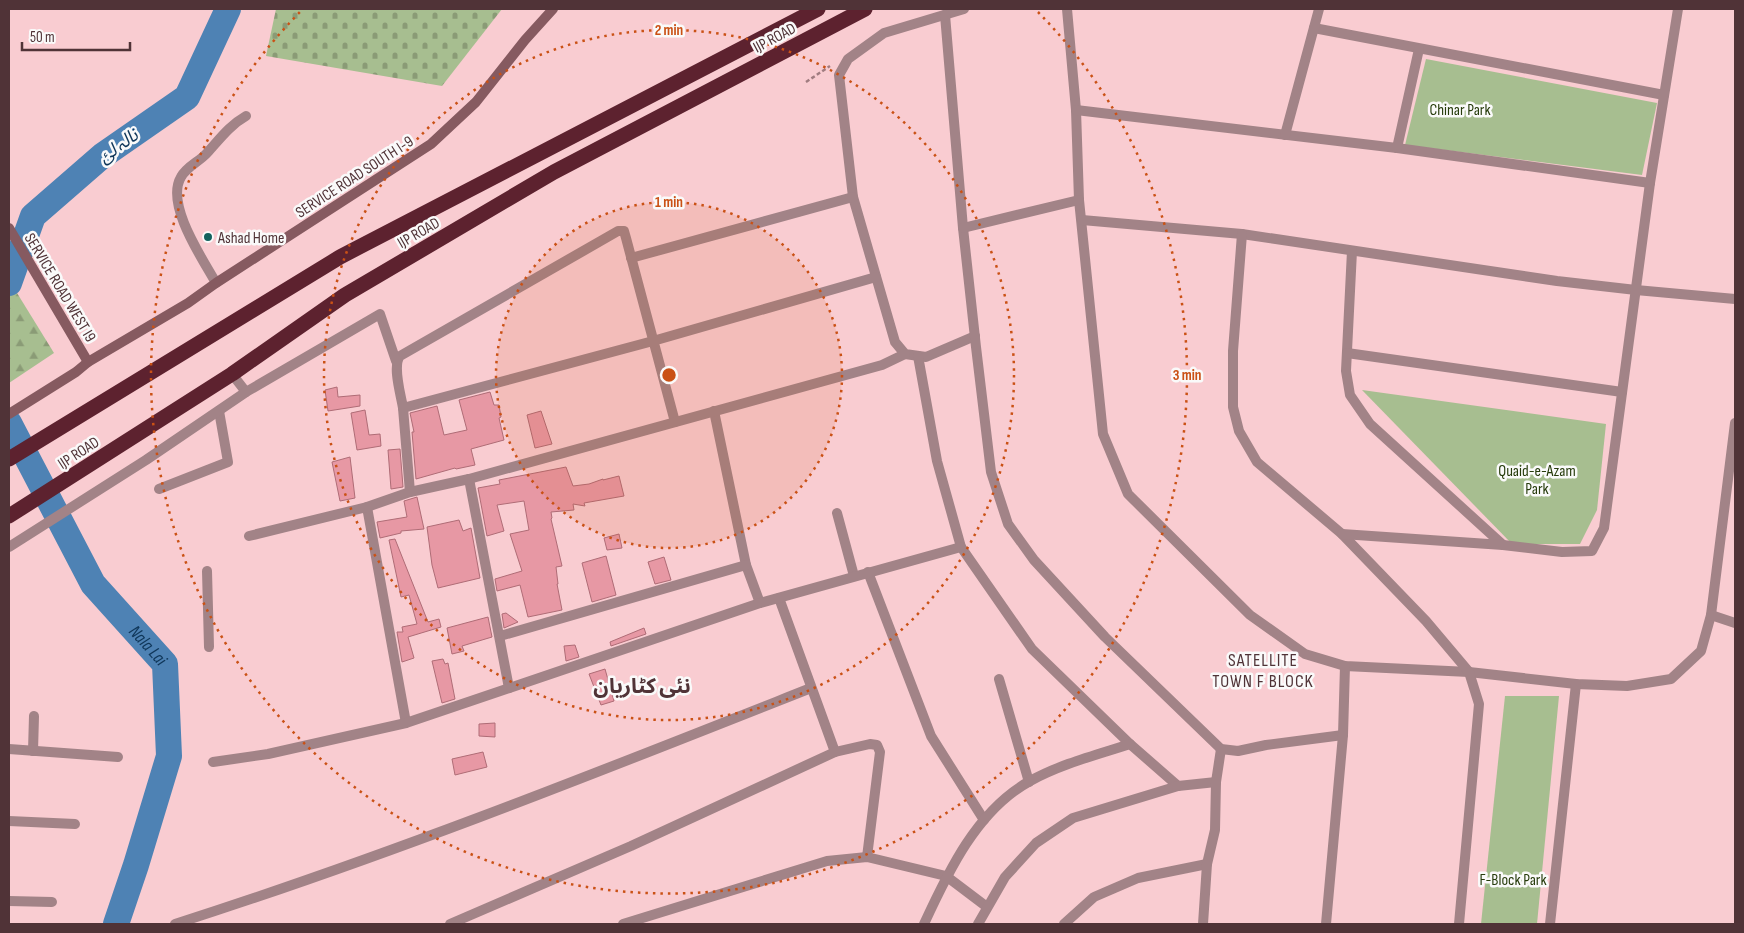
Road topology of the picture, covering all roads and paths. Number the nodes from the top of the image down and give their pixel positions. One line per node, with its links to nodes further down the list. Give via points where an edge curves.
1 (554, 9): 30 (street, SERVICE ROAD SOUTH I-9, via 476,102 431,144)
2 (818, 9): 12 (highway, IJP ROAD)
3 (865, 9): 14 (highway, IJP ROAD)
4 (964, 9): 8 (street)
5 (1067, 9): 16 (street)
6 (1319, 9): 9 (street)
7 (1678, 9): 15 (street)
8 (945, 14): 11 (street, via 884,34); 25 (street)
9 (1314, 28): 10 (street); 18 (street)
10 (1419, 49): 15 (street); 19 (street)
11 (848, 59): 13 (path, via 828,67); 21 (street, via 839,75)
12 (699, 70): 14 (highway); 49 (highway, IJP ROAD, via 340,257)
13 (806, 82)
14 (710, 90): 40 (highway, IJP ROAD, via 554,172 345,295)
15 (1664, 95): 20 (street)
16 (1076, 110): 18 (street); 22 (street)
17 (246, 116): 30 (street, via 236,122 204,157 189,167 177,190 182,218)
18 (1285, 135): 19 (street)
19 (1397, 148): 20 (street)
20 (1650, 182): 31 (street)
21 (853, 197): 28 (street); 29 (street)
22 (1079, 200): 23 (street); 25 (street)
23 (1082, 220): 26 (street); 71 (street, via 1103,434 1128,494 1250,615 1305,654)
24 (9, 228): 39 (street, SERVICE ROAD WEST I9)
25 (963, 228): 33 (street)
26 (1242, 234): 27 (street); 56 (street, via 1234,351 1234,407 1239,431 1258,462)
27 (1352, 251): 31 (street); 35 (street)
28 (630, 258): 34 (street); 38 (street, via 624,231 618,231)
29 (876, 277): 34 (street); 36 (street, via 895,342)
30 (216, 283): 39 (street, SERVICE ROAD SOUTH I-9)
31 (1636, 290): 32 (street); 42 (street)
32 (1735, 299)
33 (975, 336): 37 (street, via 926,357); 82 (street, via 991,472 1008,524 1034,560 1105,637)
34 (652, 341): 43 (street); 47 (street)
35 (1347, 353): 42 (street); 58 (street, via 1350,395 1370,424)
36 (905, 354): 37 (street); 45 (street, via 882,365)
37 (918, 356): 60 (street, via 937,461)
38 (396, 360): 41 (street, via 380,314); 43 (street)
39 (88, 362): 46 (street, SERVICE ROAD SOUTH I-9)
40 (232, 374): 41 (street); 55 (highway, IJP ROAD)
41 (246, 392): 44 (street)
42 (1622, 392): 58 (street, via 1604,528 1592,551 1562,552)
43 (403, 408): 52 (street)
44 (219, 411): 51 (street, via 228,462); 59 (street)
45 (714, 411): 47 (street); 61 (street)
46 (9, 414)
47 (675, 422): 50 (street)
48 (1735, 423): 67 (street)
49 (9, 459)
50 (469, 479): 52 (street); 69 (street)
51 (159, 489)
52 (410, 492): 53 (street)
53 (367, 507): 57 (street); 78 (street)
54 (837, 513): 64 (street)
55 (9, 516)
56 (1342, 534): 58 (street); 72 (street, via 1426,621)
57 (249, 536)
58 (1503, 545)
59 (9, 547)
60 (961, 547): 63 (street); 80 (street, via 1032,649)
61 (746, 565): 66 (street); 69 (street)
62 (208, 571): 70 (street)
63 (868, 572): 64 (street); 90 (street, via 931,736)
64 (854, 576): 65 (street)
65 (779, 598): 66 (street); 76 (street)
66 (760, 603): 75 (street)
67 (1711, 615): 68 (street); 74 (street, via 1701,650 1671,679 1627,686)
68 (1735, 623)
69 (500, 636): 75 (street)
70 (209, 647)
71 (1345, 666): 72 (street); 79 (street)
72 (1469, 672): 74 (street); 107 (street, via 1479,704)
73 (999, 678): 87 (street)
74 (1576, 684): 108 (street)
75 (509, 688): 78 (street)
76 (811, 688): 84 (street); 99 (street, via 466,822 260,897)
77 (34, 716): 83 (street)
78 (406, 723): 86 (street, via 268,754)
79 (1343, 736): 82 (street, via 1238,751); 106 (street)
80 (1130, 744): 87 (street, via 1063,766); 89 (street)
81 (9, 749): 83 (street)
82 (1222, 749): 88 (street)
83 (33, 751): 85 (street)
84 (835, 752): 93 (street, via 870,744 877,745 880,752); 100 (street, via 631,846)
85 (118, 758)
86 (213, 762)
87 (1028, 782): 90 (street, via 995,806)
88 (1216, 782): 89 (street); 94 (street, via 1215,830)
89 (1178, 786): 98 (street, via 1073,818 1036,843 1005,877)
90 (984, 820): 95 (street)
91 (9, 821): 92 (street)
92 (75, 824)
93 (867, 857): 95 (street); 101 (street, via 827,861)
94 (1207, 864): 104 (street, via 1138,878 1094,897); 105 (street)
95 (946, 876): 98 (street); 102 (street)
96 (9, 901): 97 (street)
97 (52, 902)
98 (987, 908): 103 (street)
99 (175, 924)
100 (450, 924)
101 (623, 924)
102 (924, 924)
103 (978, 924)
104 (1064, 924)
105 (1203, 924)
106 (1326, 924)
107 (1459, 924)
108 (1550, 924)

